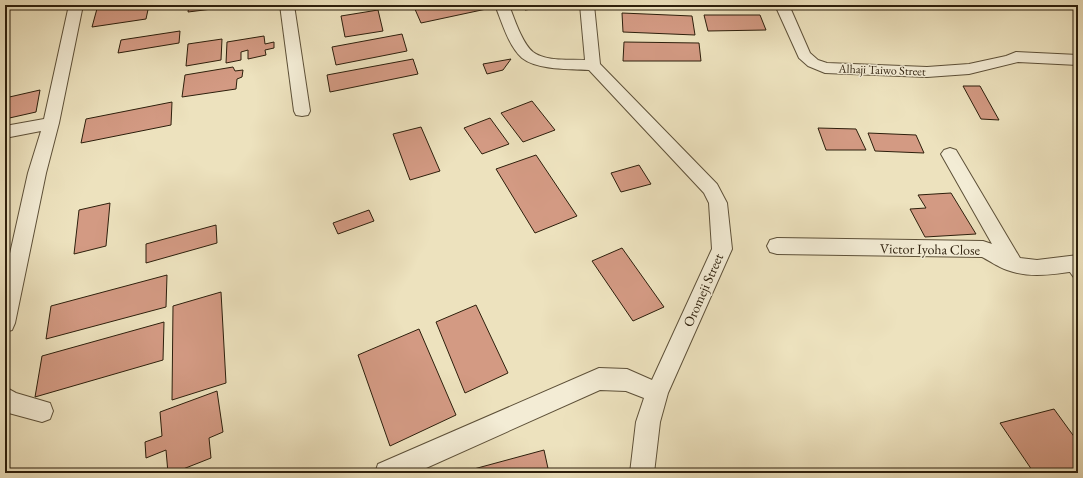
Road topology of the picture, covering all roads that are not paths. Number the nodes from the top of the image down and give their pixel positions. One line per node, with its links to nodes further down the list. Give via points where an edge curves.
1 (76, 5): 9 (street)
2 (287, 5): 8 (street)
3 (502, 5): 7 (street, via 528,55 540,61)
4 (587, 5): 7 (street)
5 (782, 5): 6 (street, Alhaji Taiwo Street, via 804,55 813,63 825,68 927,72 969,69 1016,57)
6 (1078, 60)
7 (593, 65): 16 (street, Oromeji Street, via 712,189 718,203 722,249)
8 (302, 111)
9 (51, 123): 10 (street); 15 (street, via 37,173)
10 (5, 132)
11 (950, 154): 13 (street)
12 (777, 246): 13 (street, Victor Iyoha Close, via 983,249)
13 (1014, 264): 14 (street, Victor Iyoha Close, via 1028,269)
14 (1075, 268)
15 (5, 323)
16 (657, 393): 19 (street, via 627,380 598,379); 20 (street, Oromeji Street, via 648,422)
17 (5, 398): 18 (street, via 10,403)
18 (42, 411)
19 (387, 473)
20 (642, 473)

